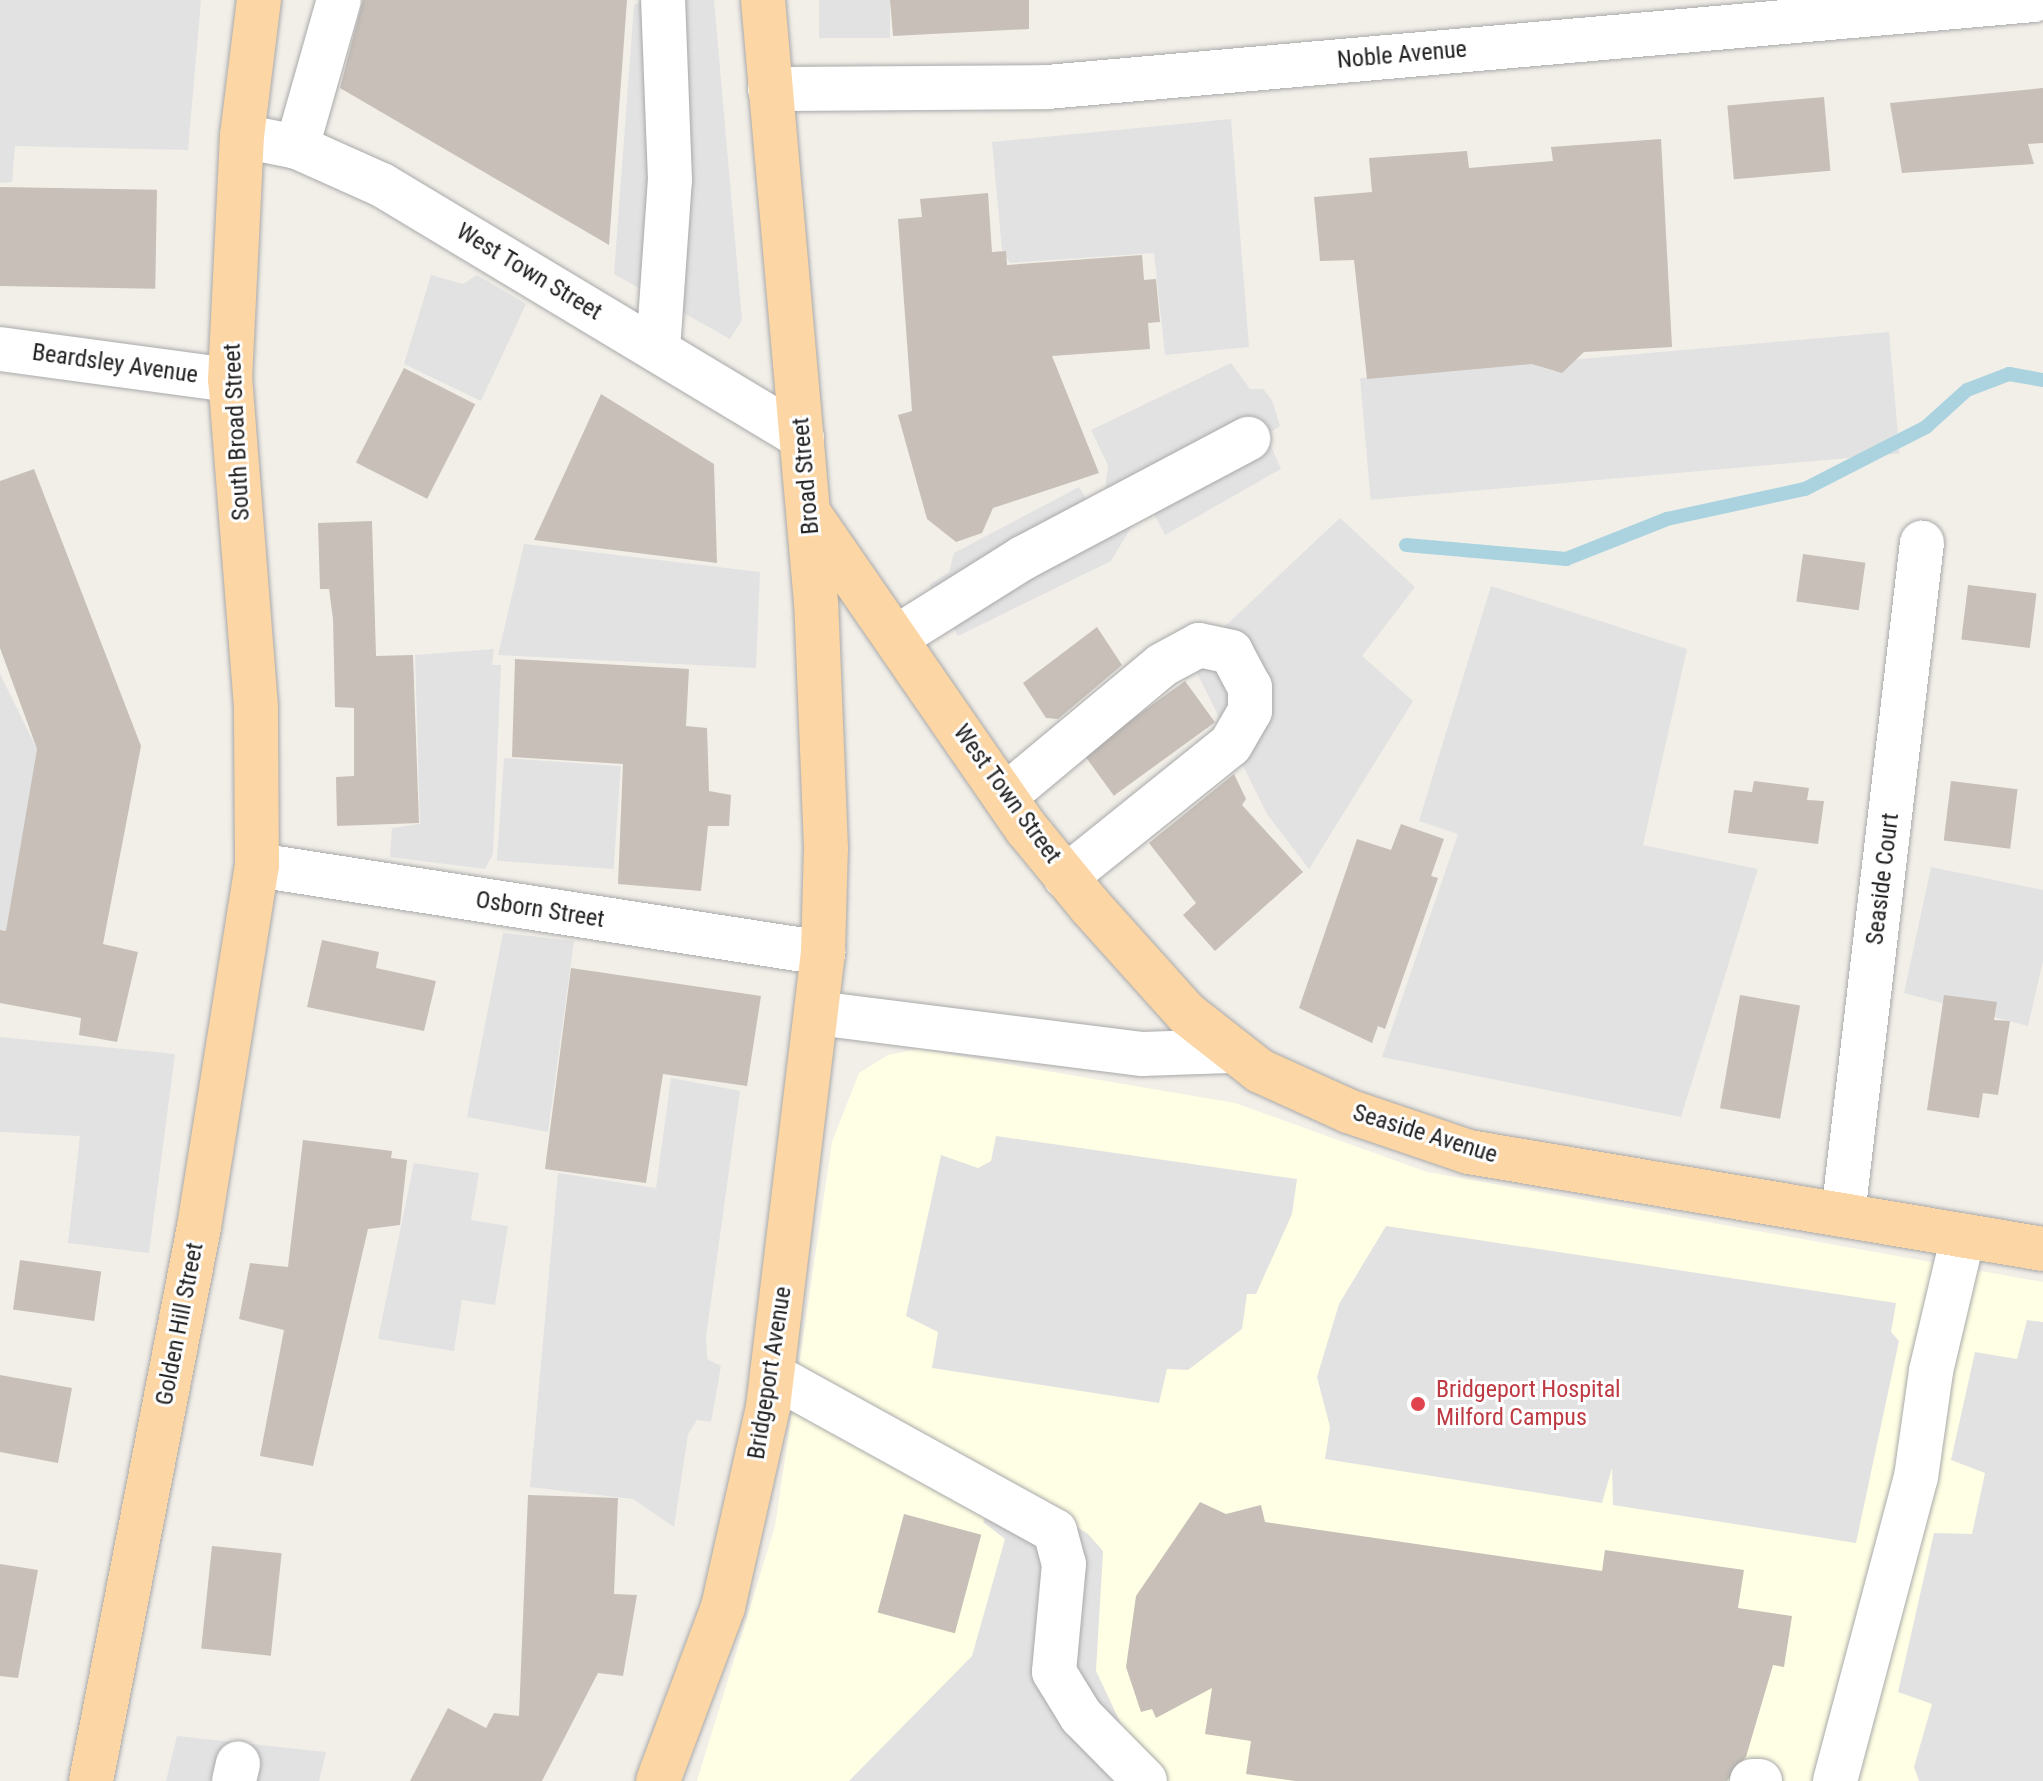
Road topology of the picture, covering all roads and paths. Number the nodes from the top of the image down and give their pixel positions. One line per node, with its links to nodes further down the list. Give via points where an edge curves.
1 (259, 0): 7 (main road, South Broad Street)
2 (339, 0): 8 (street)
3 (663, 0): 10 (street, via 670,180)
4 (763, 0): 6 (main road, Broad Street)
5 (2034, 0): 6 (street, Noble Avenue, via 1047,87)
6 (770, 89): 12 (main road, Broad Street)
7 (242, 136): 8 (street, West Town Street); 11 (main road, South Broad Street)
8 (297, 147): 10 (street, West Town Street, via 382,185)
9 (0, 349): 11 (street, Beardsley Avenue)
10 (658, 350): 12 (street, West Town Street)
11 (230, 380): 18 (main road, South Broad Street, via 256,707)
12 (802, 437): 14 (main road, Broad Street)
13 (1248, 439): 16 (street, via 1023,558)
14 (810, 515): 16 (main road, West Town Street); 20 (main road, Broad Street, via 824,741)
15 (1922, 543): 23 (street, Seaside Court)
16 (897, 637): 17 (main road, West Town Street)
17 (1005, 796): 19 (main road, West Town Street); 19 (street, via 1162,665 1199,645 1231,652 1250,687 1250,711 1230,745)
18 (257, 865): 20 (street, Osborn Street); 27 (main road, Golden Hill Street, via 199,1227)
19 (1066, 877): 22 (main road, West Town Street, via 1145,971)
20 (823, 953): 21 (main road, Bridgeport Avenue)
21 (817, 1013): 22 (street, Seaside Avenue, via 1142,1054); 26 (main road, Bridgeport Avenue)
22 (1230, 1051): 23 (main road, Seaside Avenue, via 1348,1111 1469,1152)
23 (1843, 1215): 24 (main road, Seaside Avenue)
24 (1963, 1236): 25 (main road, Seaside Avenue); 32 (street, via 1931,1371 1916,1477)
25 (2043, 1249)
26 (772, 1375): 28 (main road, Bridgeport Avenue, via 723,1607); 29 (street, via 1055,1531 1064,1564 1054,1672 1081,1716)
27 (91, 1781)
28 (658, 1781)
29 (1145, 1781)
30 (1752, 1781): 31 (street)
31 (1760, 1781)
32 (1835, 1781)

